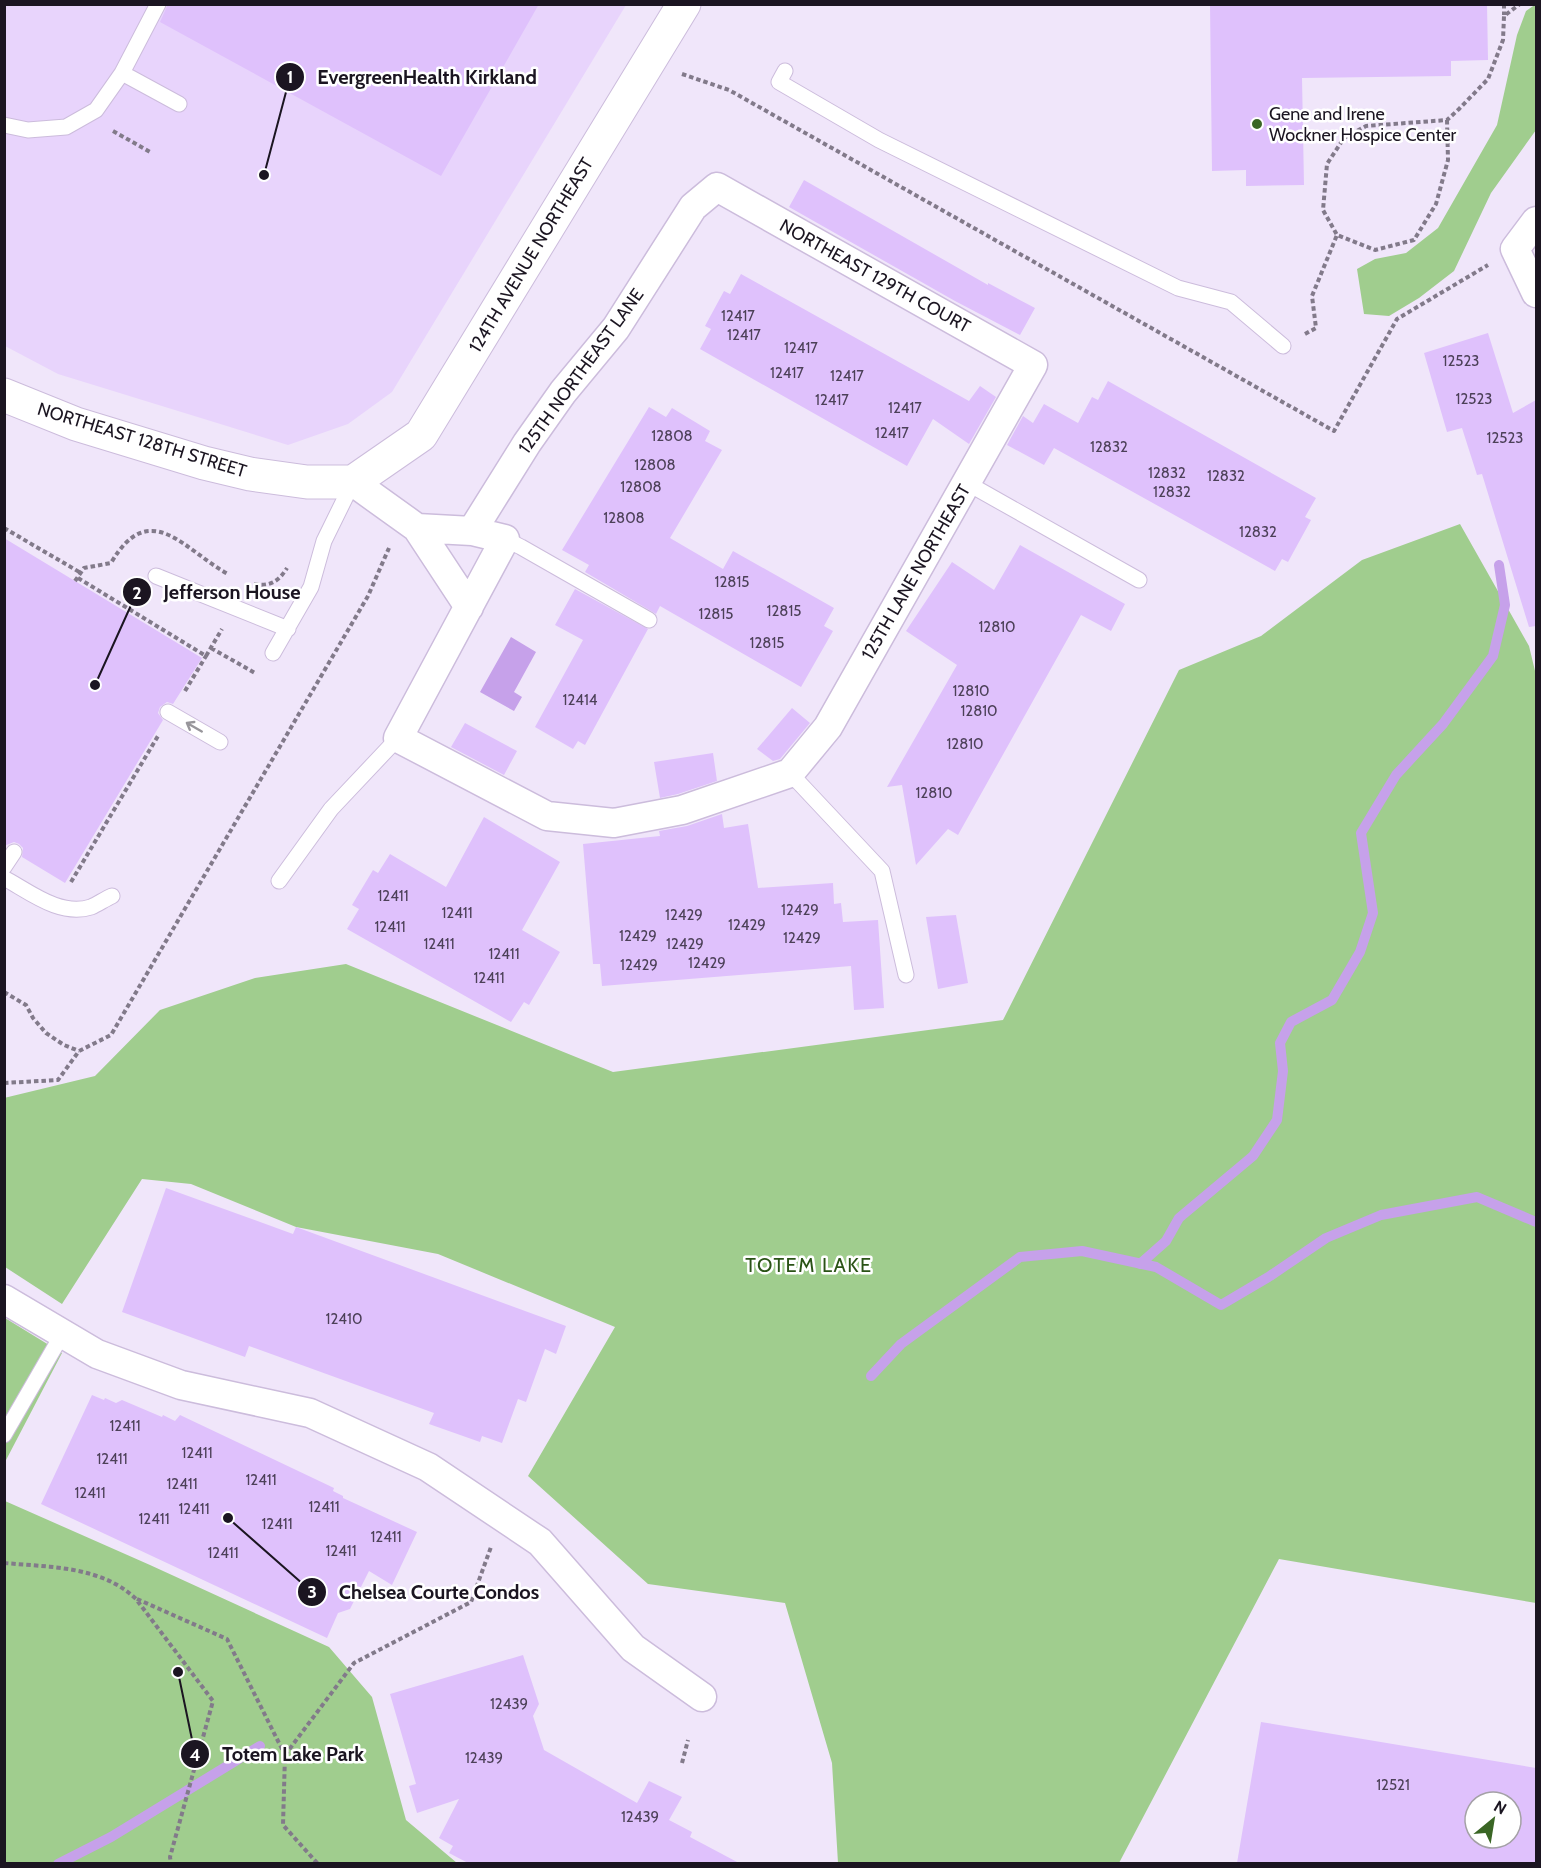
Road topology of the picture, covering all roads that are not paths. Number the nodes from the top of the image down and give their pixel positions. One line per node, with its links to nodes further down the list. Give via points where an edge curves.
1 (158, 4): 4 (lane)
2 (684, 4): 15 (street, 124TH AVENUE NORTHEAST, via 421,435)
3 (785, 71): 8 (lane, via 779,82)
4 (122, 73): 5 (lane); 6 (lane, via 96,110 66,126 28,130)
5 (179, 104)
6 (4, 125)
7 (887, 126): 8 (lane)
8 (879, 140): 12 (lane, via 1178,288 1231,302)
9 (717, 187): 13 (street, NORTHEAST 129TH COURT); 18 (street, 125TH NORTHEAST LANE, via 693,207 616,328 563,392)
10 (1536, 221): 11 (street, via 1515,249)
11 (1536, 293)
12 (1283, 346)
13 (1033, 365): 16 (street, 125TH LANE NORTHEAST)
14 (4, 395): 15 (street, NORTHEAST 128TH STREET, via 76,424 204,463 307,482)
15 (353, 482): 17 (street); 24 (lane, via 324,541 311,587)
16 (967, 483): 21 (lane); 29 (street, 125TH LANE NORTHEAST, via 828,727)
17 (417, 528): 18 (street); 22 (street)
18 (472, 531): 19 (street)
19 (505, 539): 22 (street); 23 (lane)
20 (156, 576): 24 (lane)
21 (1139, 580)
22 (469, 607): 27 (street)
23 (649, 620)
24 (288, 629): 25 (lane)
25 (273, 653)
26 (170, 713): 28 (lane, one-way to 26)
27 (398, 738): 29 (street, via 547,816 614,823 682,810); 33 (lane, via 331,809)
28 (220, 742)
29 (790, 773): 35 (lane, via 882,871)
30 (14, 852): 31 (lane)
31 (4, 867)
32 (4, 878): 34 (lane, via 48,904 68,909 90,907)
33 (279, 881)
34 (112, 896)
35 (906, 975)
36 (4, 1299): 37 (street)
37 (63, 1333): 38 (lane); 39 (street, via 97,1354 181,1385 310,1413 428,1467 540,1542 633,1648)
38 (4, 1435)
39 (702, 1697)

